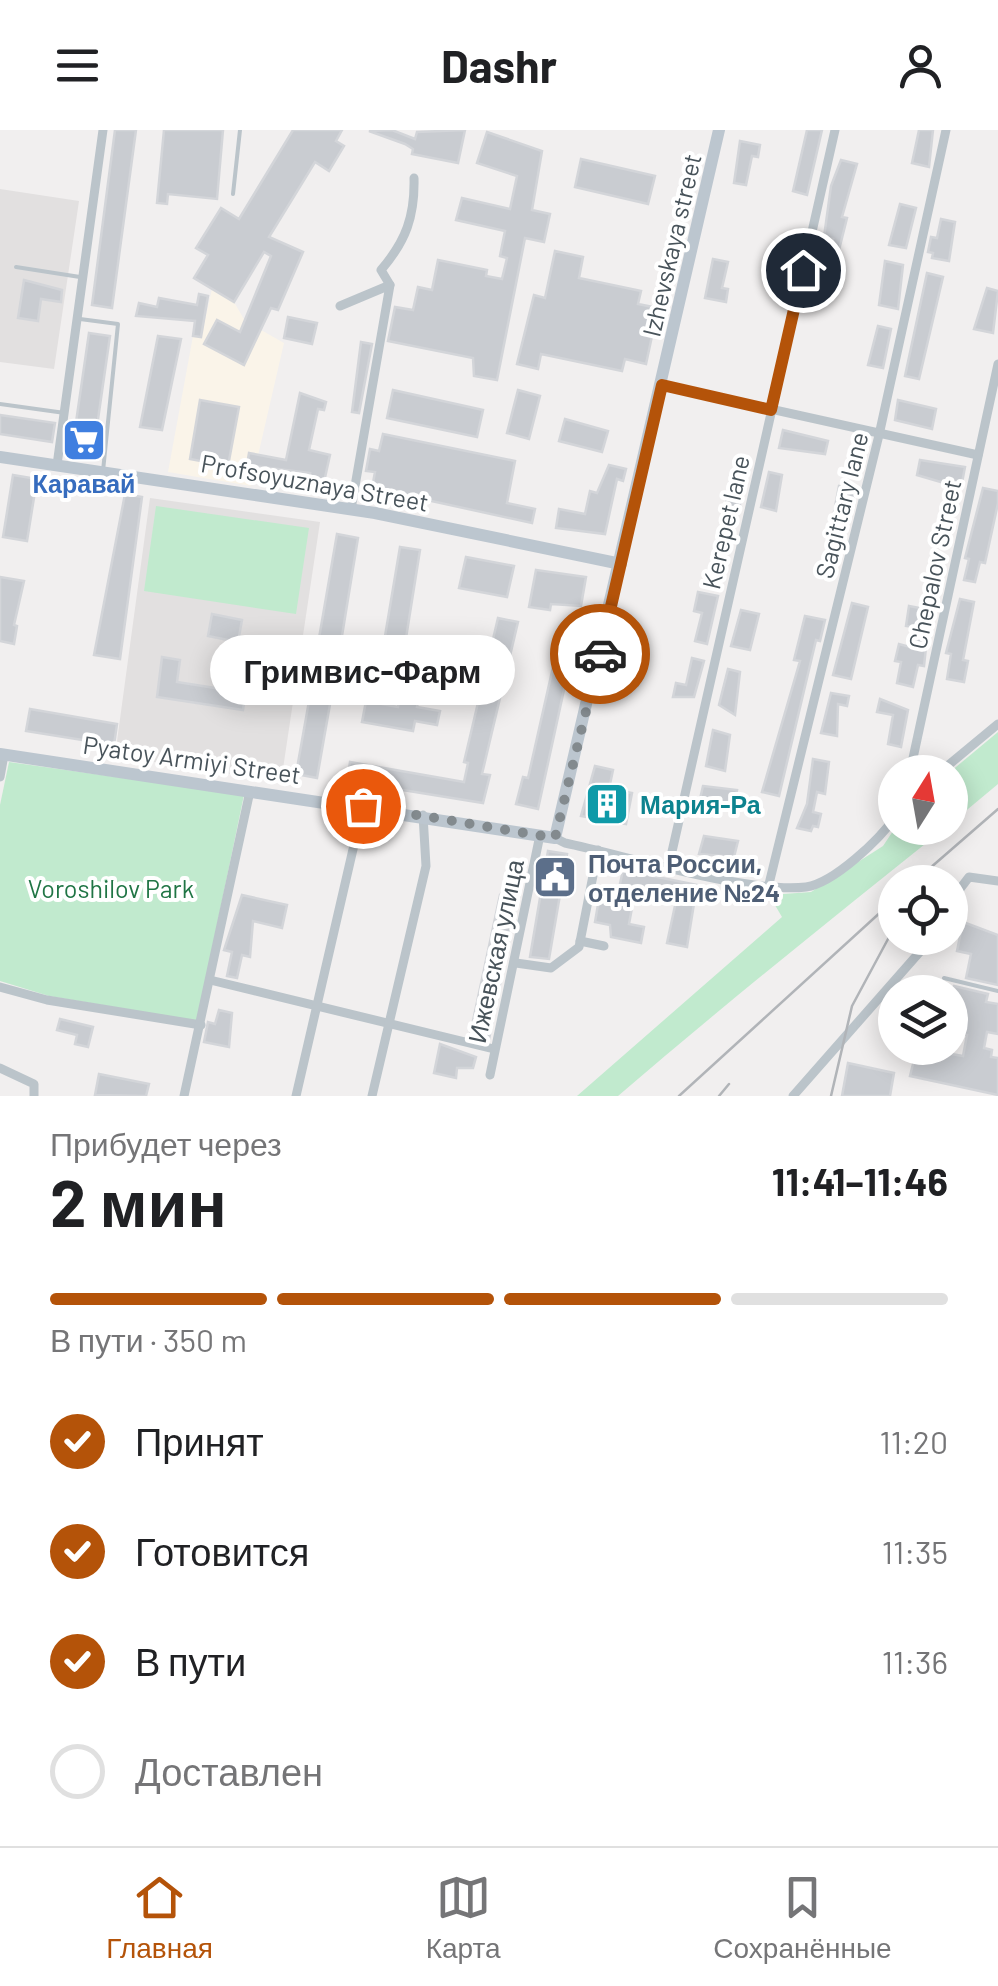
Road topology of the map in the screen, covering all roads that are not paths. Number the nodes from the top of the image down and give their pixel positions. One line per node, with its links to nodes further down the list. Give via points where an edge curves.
1 (103, 130): 9 (street)
2 (240, 130): 7 (lane)
3 (719, 130): 14 (main road, Izhevskaya street)
4 (835, 130): 16 (street, Kerepet lane)
5 (946, 130): 18 (street, Sagittary lane)
6 (414, 178): 10 (street, via 415,210 381,270)
7 (233, 194)
8 (16, 267): 9 (lane)
9 (86, 278): 12 (street)
10 (390, 285): 11 (street); 23 (street)
11 (340, 306)
12 (80, 318): 17 (street); 22 (lane, via 118,324)
13 (998, 364): 19 (street, Chepalov Street)
14 (662, 385): 16 (street); 24 (main road, Izhevskaya street)
15 (0, 404): 17 (lane)
16 (771, 410): 18 (street); 37 (street, Kerepet lane)
17 (65, 413): 21 (street)
18 (879, 435): 19 (street); 40 (street, Sagittary lane)
19 (978, 456): 27 (street, Chepalov Street)
20 (0, 457): 21 (main road, Profsoyuznaya Street)
21 (57, 465): 22 (main road, Profsoyuznaya Street)
22 (103, 471): 23 (main road, Profsoyuznaya Street)
23 (351, 509): 24 (main road, Profsoyuznaya Street)
24 (621, 564): 34 (main road, Izhevskaya street)
25 (998, 724): 28 (street)
26 (2, 755): 29 (street); 30 (main road, Pyatoy Armiyi Street)
27 (914, 755)
28 (961, 755)
29 (0, 777)
30 (250, 790): 31 (main road, Pyatoy Armiyi Street); 45 (street)
31 (363, 806): 32 (main road, Pyatoy Armiyi Street); 49 (street)
32 (423, 816): 33 (main road, Pyatoy Armiyi Street); 50 (street, via 426,866)
33 (540, 835): 34 (main road, Pyatoy Armiyi Street); 44 (street, Ижевская улица)
34 (555, 838): 36 (street)
35 (878, 843): 40 (street, via 811,887)
36 (598, 850): 37 (street); 41 (street)
37 (669, 865): 40 (street)
38 (968, 878): 39 (street)
39 (998, 881)
40 (768, 888)
41 (580, 941): 42 (street); 44 (street, via 551,968)
42 (604, 946)
43 (917, 955): 59 (street)
44 (516, 963): 52 (street, Ижевская улица)
45 (210, 980): 49 (street); 51 (street)
46 (968, 984): 48 (lane)
47 (0, 986): 51 (street)
48 (998, 991)
49 (318, 1008): 50 (street); 57 (street)
50 (388, 1023): 52 (street); 58 (street)
51 (201, 1025): 56 (street)
52 (494, 1049): 54 (street, Ижевская улица)
53 (0, 1068): 55 (street, via 34,1084)
54 (490, 1075)
55 (34, 1096)
56 (184, 1096)
57 (296, 1096)
58 (372, 1096)
59 (793, 1096)

